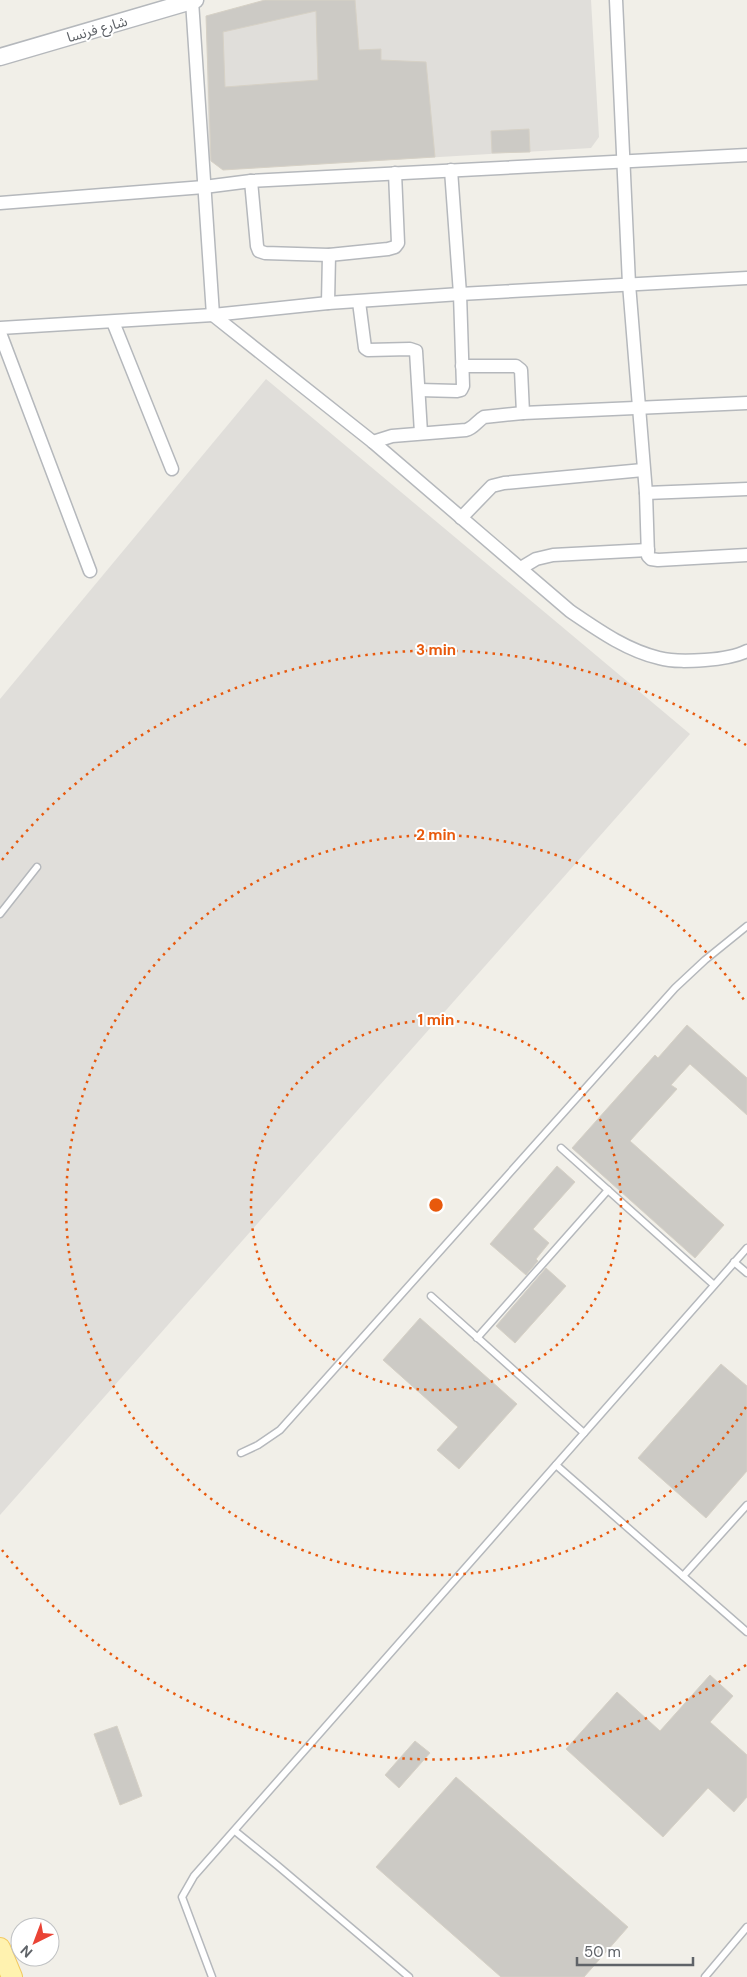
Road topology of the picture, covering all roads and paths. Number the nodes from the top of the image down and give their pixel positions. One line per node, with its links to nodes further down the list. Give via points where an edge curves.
1 (193, 0): 3 (street, شارع فرنسا); 9 (street)
2 (616, 0): 5 (street)
3 (0, 57)
4 (747, 154): 5 (street)
5 (625, 162): 6 (street); 13 (street)
6 (451, 170): 7 (street); 14 (street)
7 (394, 173): 8 (street); 11 (street, via 398,243 395,247)
8 (251, 181): 9 (street); 11 (street, via 259,251)
9 (204, 187): 10 (street); 17 (street)
10 (0, 203)
11 (329, 255): 16 (street)
12 (747, 278): 13 (street)
13 (629, 284): 14 (street); 24 (street)
14 (460, 294): 15 (street); 21 (street)
15 (359, 302): 16 (street); 22 (street, via 365,348 410,348 416,351)
16 (328, 303): 17 (street)
17 (213, 315): 18 (street); 27 (street)
18 (113, 322): 19 (street); 28 (street)
19 (0, 328)
20 (0, 333): 36 (street)
21 (462, 366): 22 (street, via 461,390); 25 (street, via 516,366 521,370)
22 (419, 390): 26 (street)
23 (747, 403): 24 (street)
24 (638, 408): 25 (street); 29 (street)
25 (523, 413): 26 (street, via 484,417 466,430)
26 (420, 432): 27 (street)
27 (373, 442): 32 (street)
28 (172, 469)
29 (643, 470): 31 (street); 32 (street, via 492,486)
30 (747, 489): 31 (street)
31 (646, 493): 33 (street)
32 (461, 518): 35 (street)
33 (648, 550): 34 (street, via 651,559 658,560); 35 (street, via 553,554)
34 (747, 555)
35 (522, 568): 37 (street, via 570,611 629,648 660,659 687,661 715,659)
36 (90, 571)
37 (747, 651)
38 (37, 867): 39 (lane)
39 (0, 914)
40 (747, 926): 50 (lane, via 675,988 280,1430)
41 (562, 1148): 42 (lane)
42 (608, 1190): 46 (lane); 48 (lane)
43 (747, 1248): 44 (lane)
44 (734, 1262): 45 (lane); 46 (lane)
45 (747, 1273)
46 (714, 1285): 49 (lane)
47 (431, 1296): 48 (lane)
48 (477, 1338): 49 (lane)
49 (584, 1433): 51 (lane)
50 (241, 1453)
51 (556, 1465): 53 (lane); 55 (lane)
52 (747, 1504): 53 (lane)
53 (683, 1576): 54 (lane)
54 (747, 1632)
55 (235, 1831): 59 (lane, via 194,1876 182,1897); 60 (lane)
56 (747, 1927): 61 (lane)
57 (0, 1948): 58 (main road)
58 (12, 1977)
59 (212, 1977)
60 (409, 1977)
61 (705, 1977)

